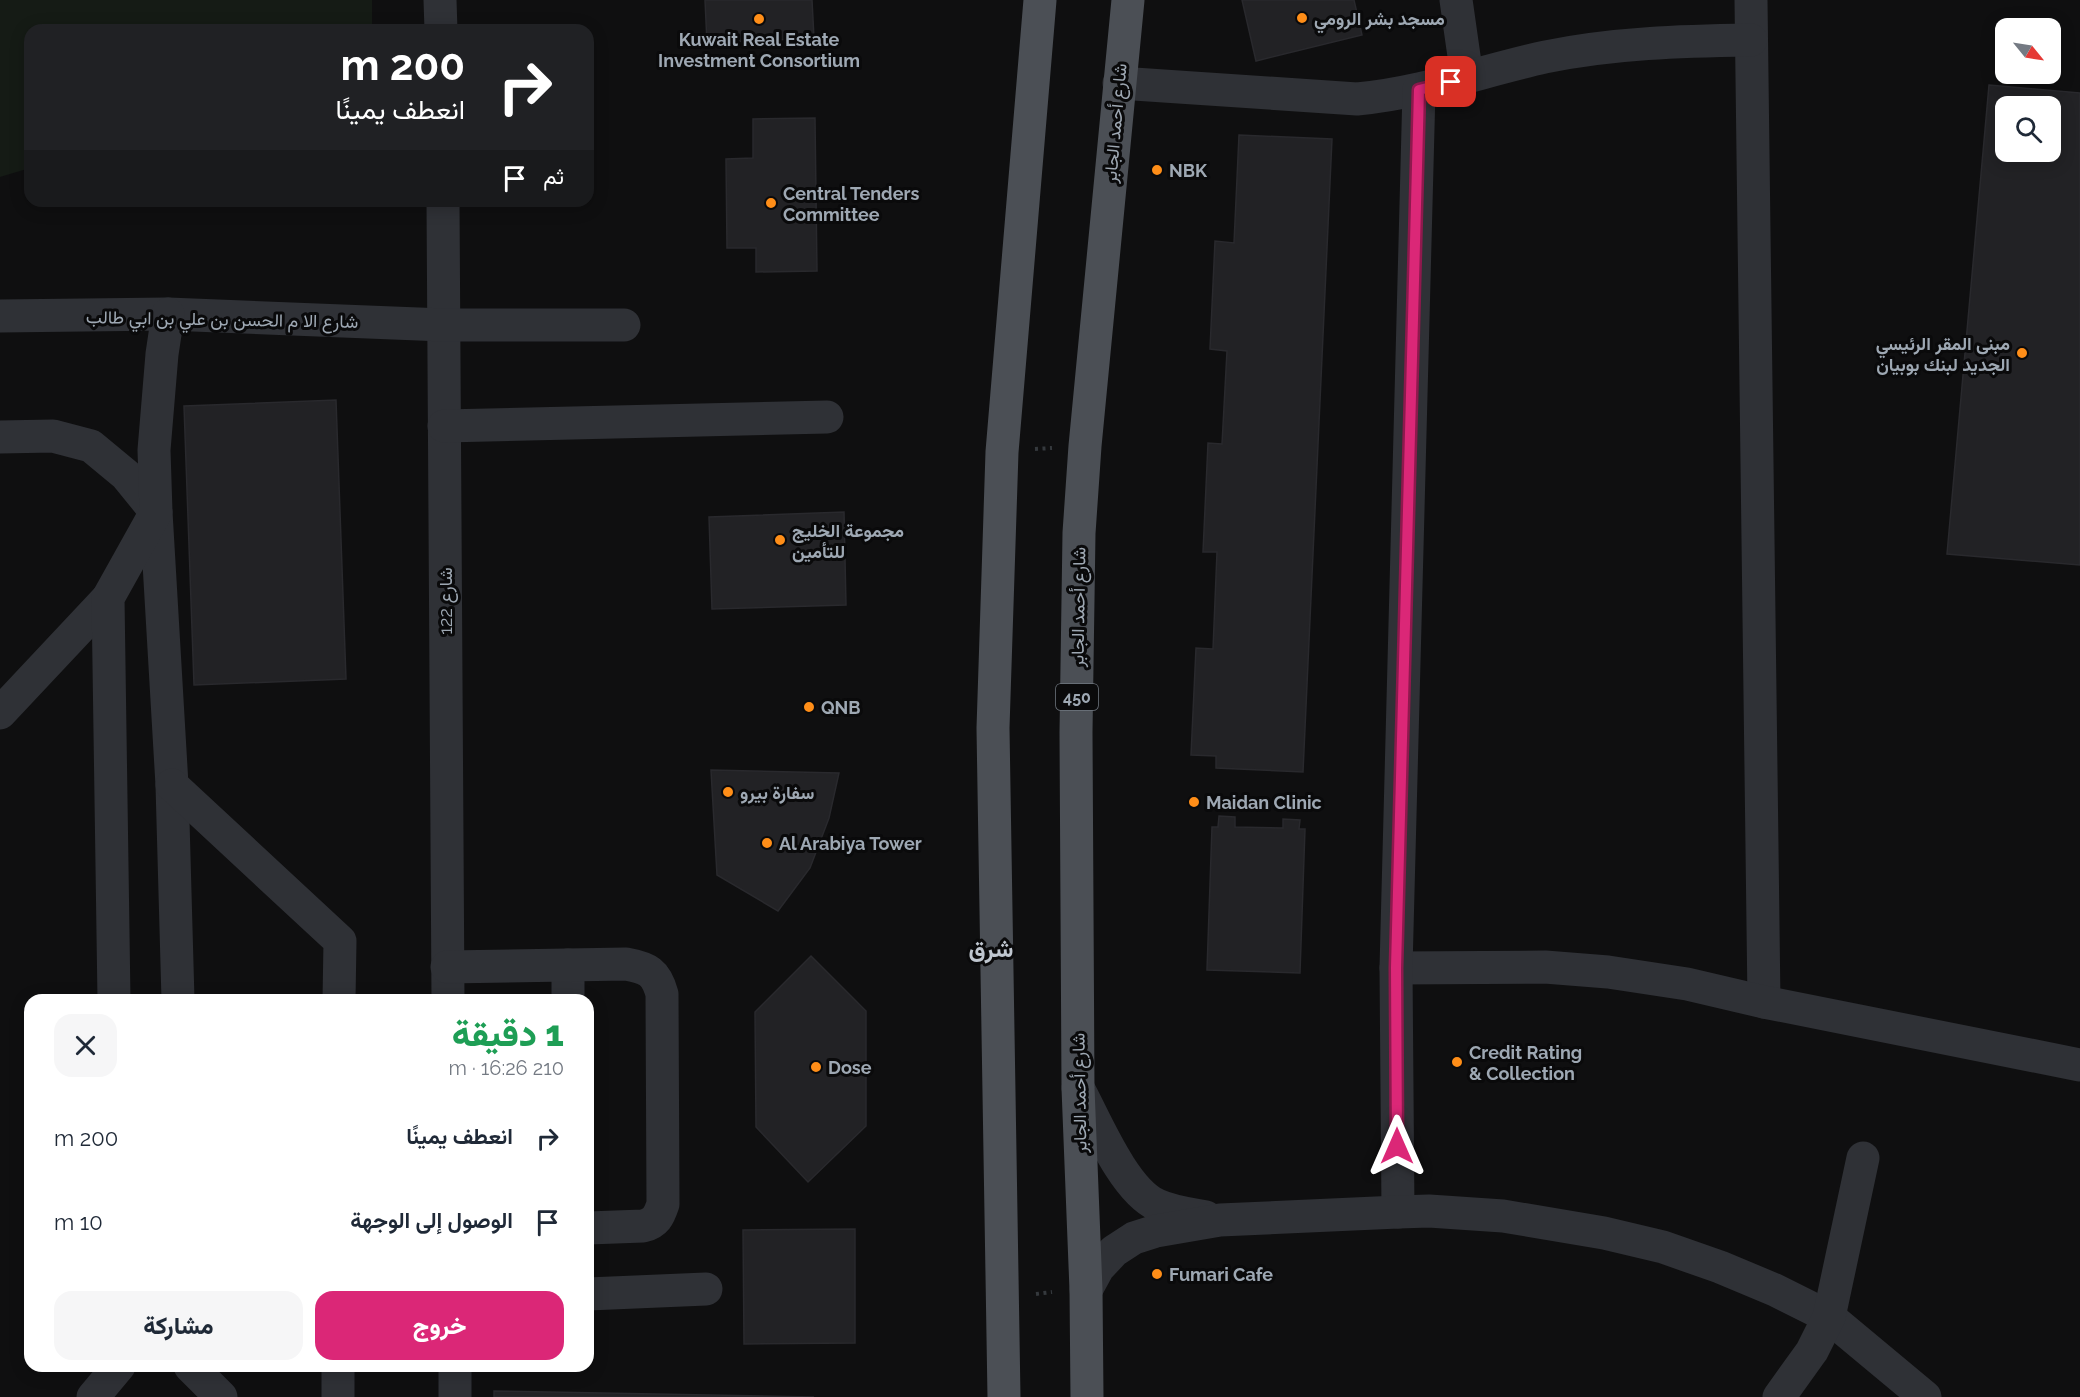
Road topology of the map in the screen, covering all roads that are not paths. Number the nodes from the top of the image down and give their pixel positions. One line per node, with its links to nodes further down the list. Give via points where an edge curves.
1 (440, 0): 6 (street)
2 (1040, 0): 50 (main road, via 1002,452 993,728)
3 (1128, 0): 9 (main road, شارع أحمد الجابر / 450)
4 (1456, 0): 8 (street)
5 (1751, 0): 7 (street)
6 (441, 24)
7 (1751, 40): 8 (street, via 1687,40 1581,51); 31 (street)
8 (1467, 77): 10 (street)
9 (1119, 83): 10 (street, via 1357,99); 33 (main road, شارع أحمد الجابر / 450, via 1079,533)
10 (1419, 90): 25 (street)
11 (443, 207): 14 (street, شارع 122)
12 (168, 314): 13 (street, شارع الا م الحسن بن علي بن ابي طالب); 14 (street, شارع الا م الحسن بن علي بن ابي طالب); 19 (street, via 154,450)
13 (0, 316)
14 (444, 325): 15 (street, شارع الا م الحسن بن علي بن ابي طالب); 17 (street, شارع 122)
15 (624, 325)
16 (827, 417): 17 (street)
17 (444, 426): 24 (street, شارع 122)
18 (0, 437): 19 (street, via 53,436 91,446 126,475)
19 (156, 512): 20 (street); 22 (street)
20 (108, 598): 21 (street); 26 (street)
21 (0, 712)
22 (172, 785): 27 (street); 28 (street, via 340,940)
23 (568, 965): 24 (street); 30 (street); 37 (street, via 638,966 651,972 662,994 661,1212 651,1224 643,1226)
24 (447, 967): 29 (street, شارع 122)
25 (1396, 968): 31 (street, via 1545,967 1608,972 1687,984); 35 (street)
26 (114, 994)
27 (178, 994)
28 (339, 994)
29 (448, 994)
30 (568, 994)
31 (1764, 1002): 32 (street)
32 (2080, 1065)
33 (1078, 1088): 36 (street, via 1107,1143 1145,1198 1157,1205); 39 (main road, شارع أحمد الجابر / 450)
34 (1863, 1158): 41 (street)
35 (1398, 1212): 36 (street); 41 (street, via 1503,1216 1663,1247 1775,1290)
36 (1220, 1220): 39 (street, via 1134,1238 1113,1251)
37 (594, 1228)
38 (706, 1289): 40 (street)
39 (1086, 1290): 51 (main road, شارع أحمد الجابر / 450)
40 (594, 1294)
41 (1829, 1317): 52 (street, via 1812,1350); 53 (street)
42 (114, 1372): 46 (street)
43 (196, 1372): 47 (street)
44 (338, 1372): 48 (street)
45 (455, 1372): 49 (street)
46 (93, 1397)
47 (221, 1397)
48 (338, 1397)
49 (455, 1397)
50 (1004, 1397)
51 (1087, 1397)
52 (1779, 1397)
53 (1925, 1397)

